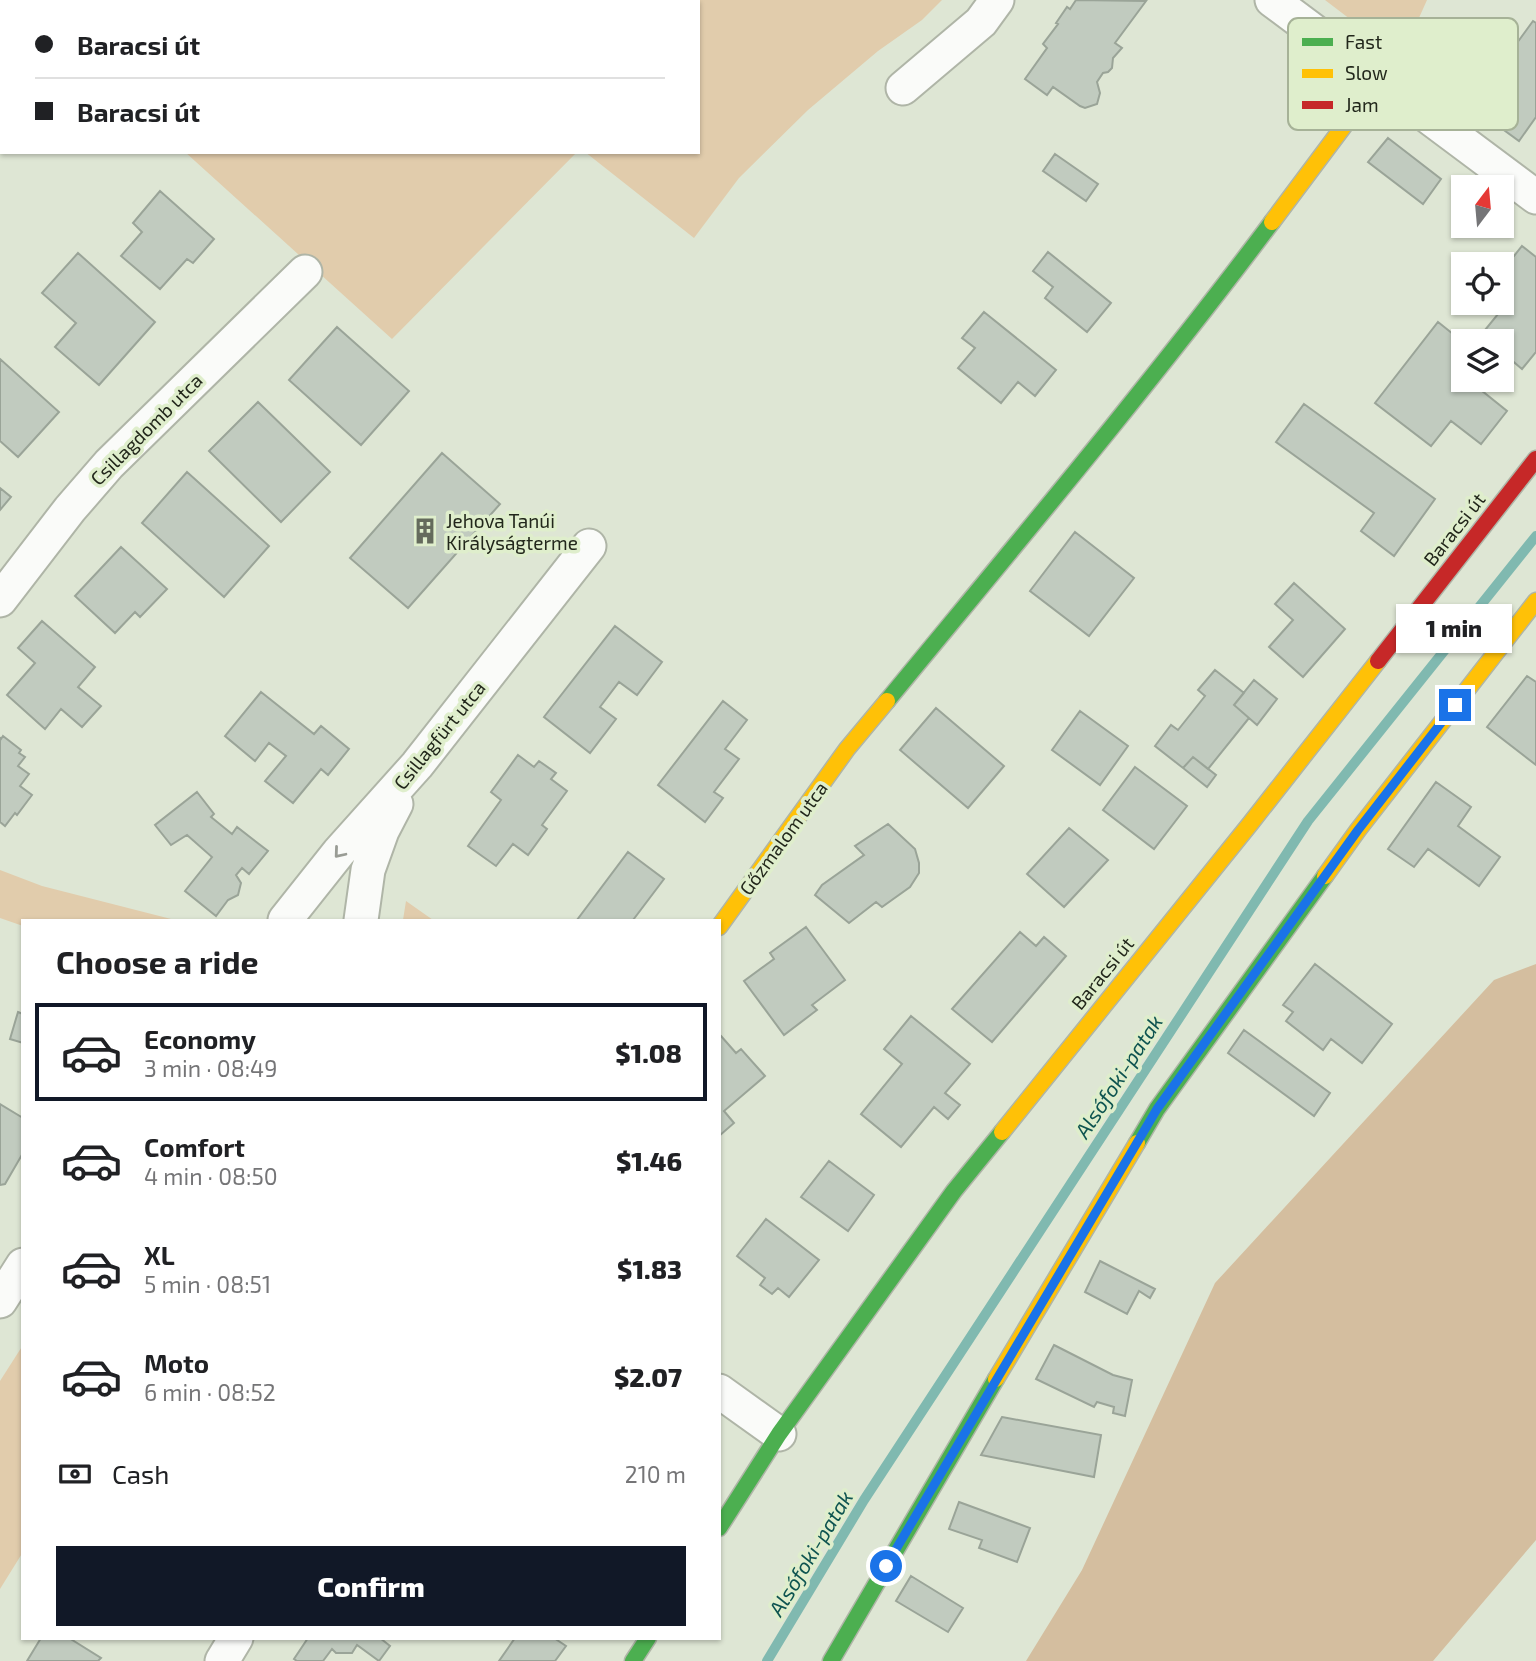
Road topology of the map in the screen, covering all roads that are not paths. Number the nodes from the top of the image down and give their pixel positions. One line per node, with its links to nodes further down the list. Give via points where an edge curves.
1 (998, 0): 4 (street, via 981,22)
2 (1272, 0): 3 (street)
3 (1296, 18)
4 (903, 88)
5 (1341, 130): 16 (street, Gőzmalom utca, via 1205,311 848,749)
6 (1447, 130): 7 (street)
7 (1536, 197)
8 (305, 272): 11 (street, Csillagdomb utca, via 109,464)
9 (1536, 459): 20 (street, Baracsi út, via 954,1191)
10 (589, 546): 13 (street, Csillagfürt utca)
11 (0, 600)
12 (1536, 601): 26 (street, via 1358,830 1157,1109)
13 (417, 765): 14 (street, Csillagfürt utca, one-way to 14); 15 (street, via 368,870)
14 (286, 919)
15 (361, 919)
16 (721, 924)
17 (21, 1268): 18 (street)
18 (0, 1301)
19 (721, 1392): 20 (street)
20 (779, 1434): 21 (street, Baracsi út)
21 (721, 1525)
22 (235, 1640): 24 (street)
23 (647, 1640): 25 (street)
24 (222, 1661)
25 (633, 1661)
26 (831, 1661)

